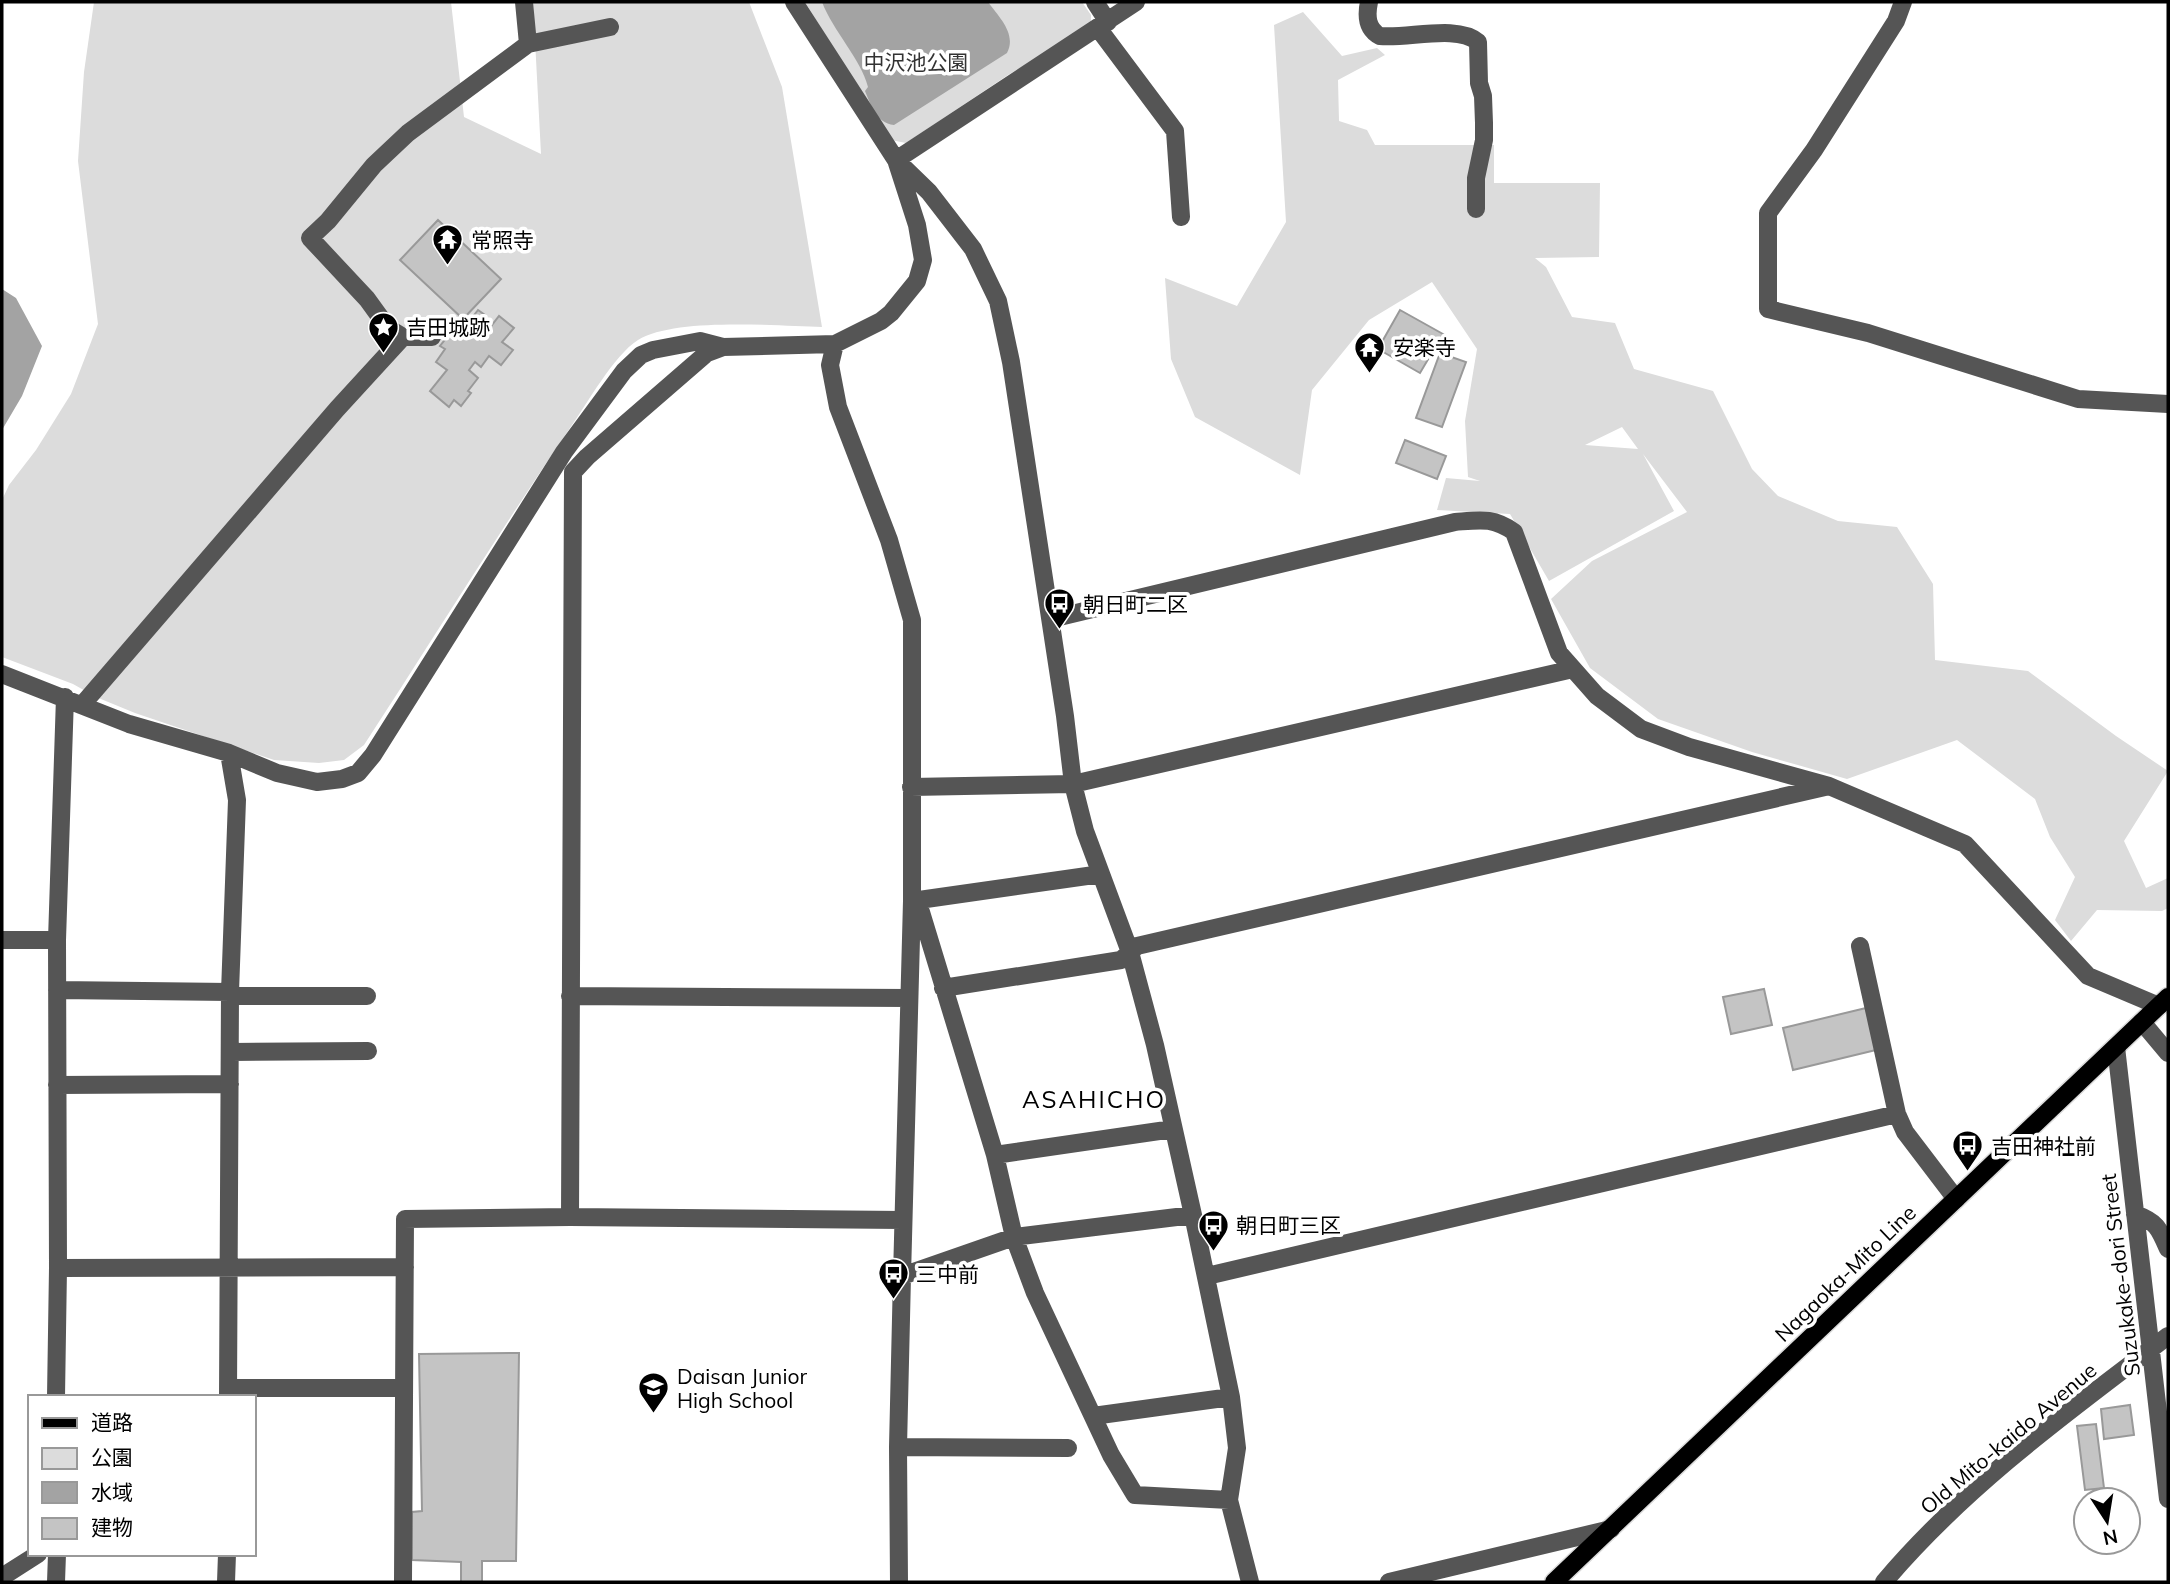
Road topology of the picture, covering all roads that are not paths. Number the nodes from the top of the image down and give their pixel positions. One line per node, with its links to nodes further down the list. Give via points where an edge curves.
1 (524, 2): 9 (street)
2 (794, 2): 10 (street)
3 (1095, 2): 7 (street)
4 (1136, 2): 7 (street)
5 (1369, 2): 11 (street, via 1368,21 1380,37 1460,34 1478,42 1485,123)
6 (1903, 2): 17 (street, via 1896,21 1814,150 1768,213 1768,309 1868,333 2078,399)
7 (1103, 25): 10 (street); 12 (street, via 1175,131)
8 (610, 27): 9 (street)
9 (528, 44): 13 (street, via 408,133 310,238 388,328)
10 (896, 160): 15 (street, via 917,225 921,271 891,313); 18 (street, via 929,192 973,249 998,301)
11 (1476, 209)
12 (1181, 217)
13 (402, 337): 14 (street); 22 (street)
14 (432, 337)
15 (835, 344): 16 (street); 26 (street, via 830,365 838,407 889,540 912,620)
16 (723, 347): 23 (street, via 701,341 653,350 624,371 564,452 358,773 317,782 277,773); 37 (street, via 707,353 573,472)
17 (2168, 404)
18 (1051, 619): 19 (street, via 1442,525 1484,520 1500,522 1514,532 1559,653); 24 (street)
19 (1573, 669): 24 (street); 25 (street, via 1597,696 1641,729)
20 (2, 674): 21 (street)
21 (65, 697): 22 (street); 30 (street)
22 (82, 705): 23 (street)
23 (229, 753): 35 (street, via 237,800)
24 (1073, 784): 26 (street); 27 (street)
25 (1829, 786): 32 (street, via 1137,946); 39 (street, via 1965,844 2088,976)
26 (911, 787): 28 (street)
27 (1101, 874): 28 (street); 32 (street)
28 (912, 901): 33 (street, via 921,912); 38 (street)
29 (2, 940): 30 (street)
30 (57, 940): 34 (street)
31 (1860, 946): 47 (street)
32 (1130, 953): 33 (street, via 1121,960); 48 (street)
33 (943, 988): 49 (street)
34 (57, 990): 35 (street); 46 (street)
35 (230, 994): 36 (street); 43 (street)
36 (367, 996)
37 (570, 996): 38 (street); 53 (street)
38 (909, 998): 54 (street)
39 (2164, 1001): 40 (main road, Nagaoka-Mito Line)
40 (2142, 1022): 41 (main road, Nagaoka-Mito Line); 44 (street)
41 (2116, 1047): 50 (main road, Nagaoka-Mito Line); 51 (street, Suzukake-dori Street)
42 (368, 1051): 43 (street)
43 (231, 1052): 45 (street)
44 (2168, 1053)
45 (230, 1084): 46 (street); 59 (street)
46 (57, 1085): 58 (street)
47 (1897, 1114): 50 (street, via 1905,1132); 61 (street)
48 (1173, 1129): 49 (street); 52 (street)
49 (995, 1155): 55 (street)
50 (1956, 1199): 74 (main road, Nagaoka-Mito Line)
51 (2135, 1214): 56 (street, via 2152,1220); 63 (street, Suzukake-dori Street)
52 (1193, 1215): 55 (street); 61 (street)
53 (570, 1217): 54 (street); 57 (street, via 405,1219)
54 (903, 1220): 60 (street)
55 (1014, 1237): 60 (street); 69 (street)
56 (2168, 1249)
57 (405, 1267): 59 (street); 65 (street)
58 (58, 1268): 59 (street); 67 (street)
59 (229, 1268): 66 (street)
60 (902, 1276): 70 (street)
61 (1207, 1276): 68 (street)
62 (2168, 1336): 63 (street, Old Mito-kaido Avenue)
63 (2151, 1349): 64 (street, Suzukake-dori Street); 86 (street, Old Mito-kaido Avenue, via 1993,1474)
64 (2162, 1384): 72 (street, Suzukake-dori Street)
65 (404, 1388): 66 (street); 81 (street)
66 (228, 1392)
67 (56, 1395)
68 (1231, 1397): 69 (street); 73 (street, via 1237,1448)
69 (1093, 1416): 73 (street, via 1135,1495)
70 (898, 1447): 71 (street); 82 (street)
71 (1068, 1448)
72 (2168, 1499)
73 (1229, 1500): 83 (street)
74 (1611, 1528): 84 (street); 85 (main road, Nagaoka-Mito Line)
75 (35, 1556): 78 (street)
76 (57, 1556): 79 (street)
77 (227, 1556): 80 (street)
78 (2, 1577)
79 (56, 1582)
80 (226, 1582)
81 (403, 1582)
82 (899, 1582)
83 (1250, 1582)
84 (1389, 1582)
85 (1554, 1582)
86 (1884, 1582)

